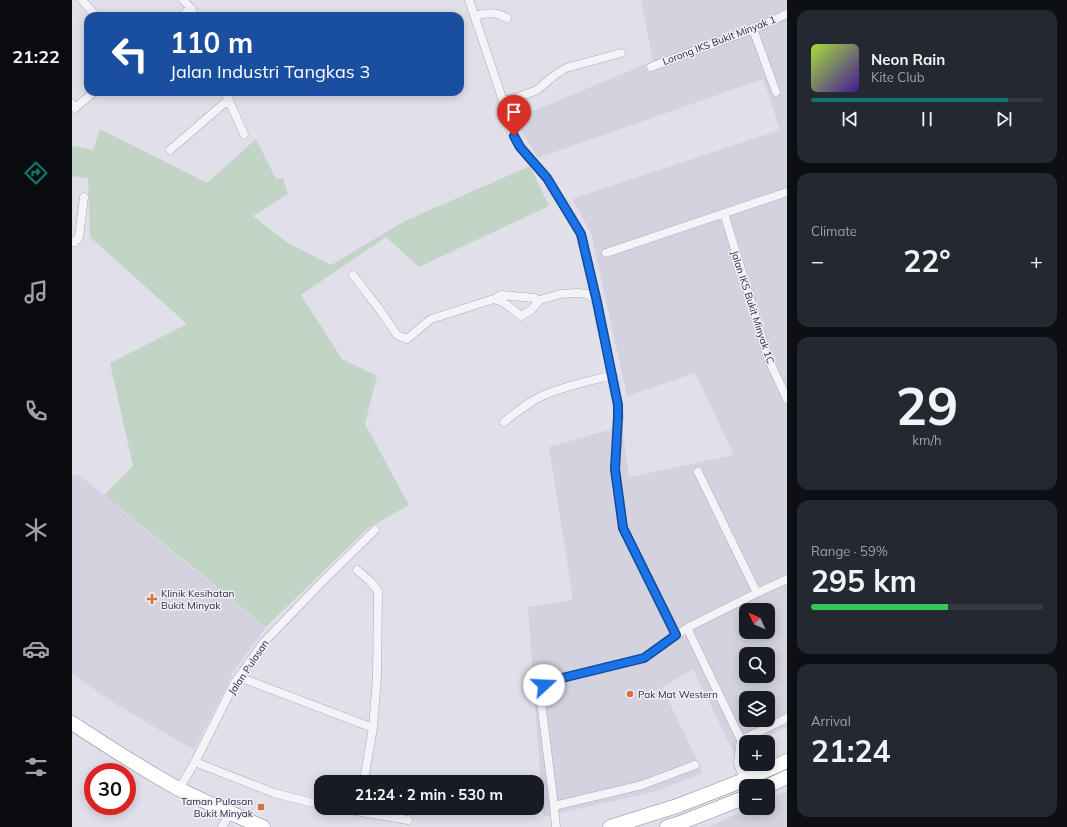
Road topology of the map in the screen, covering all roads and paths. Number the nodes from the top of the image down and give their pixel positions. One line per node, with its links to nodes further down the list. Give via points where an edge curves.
1 (82, 0): 4 (street)
2 (183, 0): 5 (street)
3 (469, 0): 7 (street)
4 (92, 12)
5 (192, 12)
6 (787, 14): 9 (street, Lorong IKS Bukit Minyak 1)
7 (475, 16): 8 (street, via 492,13); 15 (street)
8 (507, 18)
9 (753, 29): 11 (street, Lorong IKS Bukit Minyak 1); 12 (street)
10 (621, 53): 15 (street, via 566,68 538,90)
11 (651, 66)
12 (776, 92)
13 (88, 96): 16 (street)
14 (227, 96): 17 (street); 18 (street)
15 (503, 101): 27 (street, via 508,125 520,147 547,178 581,234)
16 (74, 106)
17 (244, 134)
18 (170, 150)
19 (787, 192): 21 (street)
20 (84, 197): 22 (street, via 78,237)
21 (724, 213): 23 (street); 29 (street, Jalan IKS Bukit Minyak 1C, via 768,358)
22 (72, 242)
23 (606, 253)
24 (353, 275): 25 (street, via 397,334 407,339 430,319)
25 (494, 299): 26 (street, via 501,295); 26 (street, via 504,302 521,316)
26 (540, 300): 27 (street, via 560,294 577,293 588,294)
27 (597, 302): 28 (street)
28 (613, 375): 30 (street, via 541,396 526,404); 37 (street, via 618,405 615,469 623,528)
29 (787, 399)
30 (504, 422)
31 (698, 472): 35 (street)
32 (375, 530): 38 (street, Jalan Pulasan, via 267,638)
33 (357, 570): 41 (street, via 378,592 378,677)
34 (787, 579): 35 (street)
35 (757, 593): 36 (street)
36 (687, 628): 37 (street); 42 (street)
37 (676, 635): 55 (street, via 644,658 554,680 544,685 541,701)
38 (239, 677): 41 (street); 45 (street, Jalan Pulasan)
39 (787, 718): 43 (street)
40 (72, 723): 52 (highway)
41 (374, 728): 47 (street)
42 (740, 735)
43 (752, 735)
44 (787, 761): 49 (highway)
45 (195, 762): 52 (street, Jalan Pulasan); 54 (street, via 274,793)
46 (695, 765): 55 (street, via 642,785)
47 (365, 774)
48 (787, 777): 51 (highway)
49 (746, 779)
50 (739, 782): 63 (highway)
51 (775, 783)
52 (179, 789): 57 (highway)
53 (739, 800): 56 (highway)
54 (314, 803)
55 (554, 806): 62 (street)
56 (716, 808): 64 (highway); 65 (highway)
57 (230, 813): 60 (street); 61 (highway)
58 (379, 815): 59 (street)
59 (408, 820)
60 (222, 827)
61 (263, 827)
62 (556, 827)
63 (610, 827)
64 (667, 827)
65 (698, 827)

